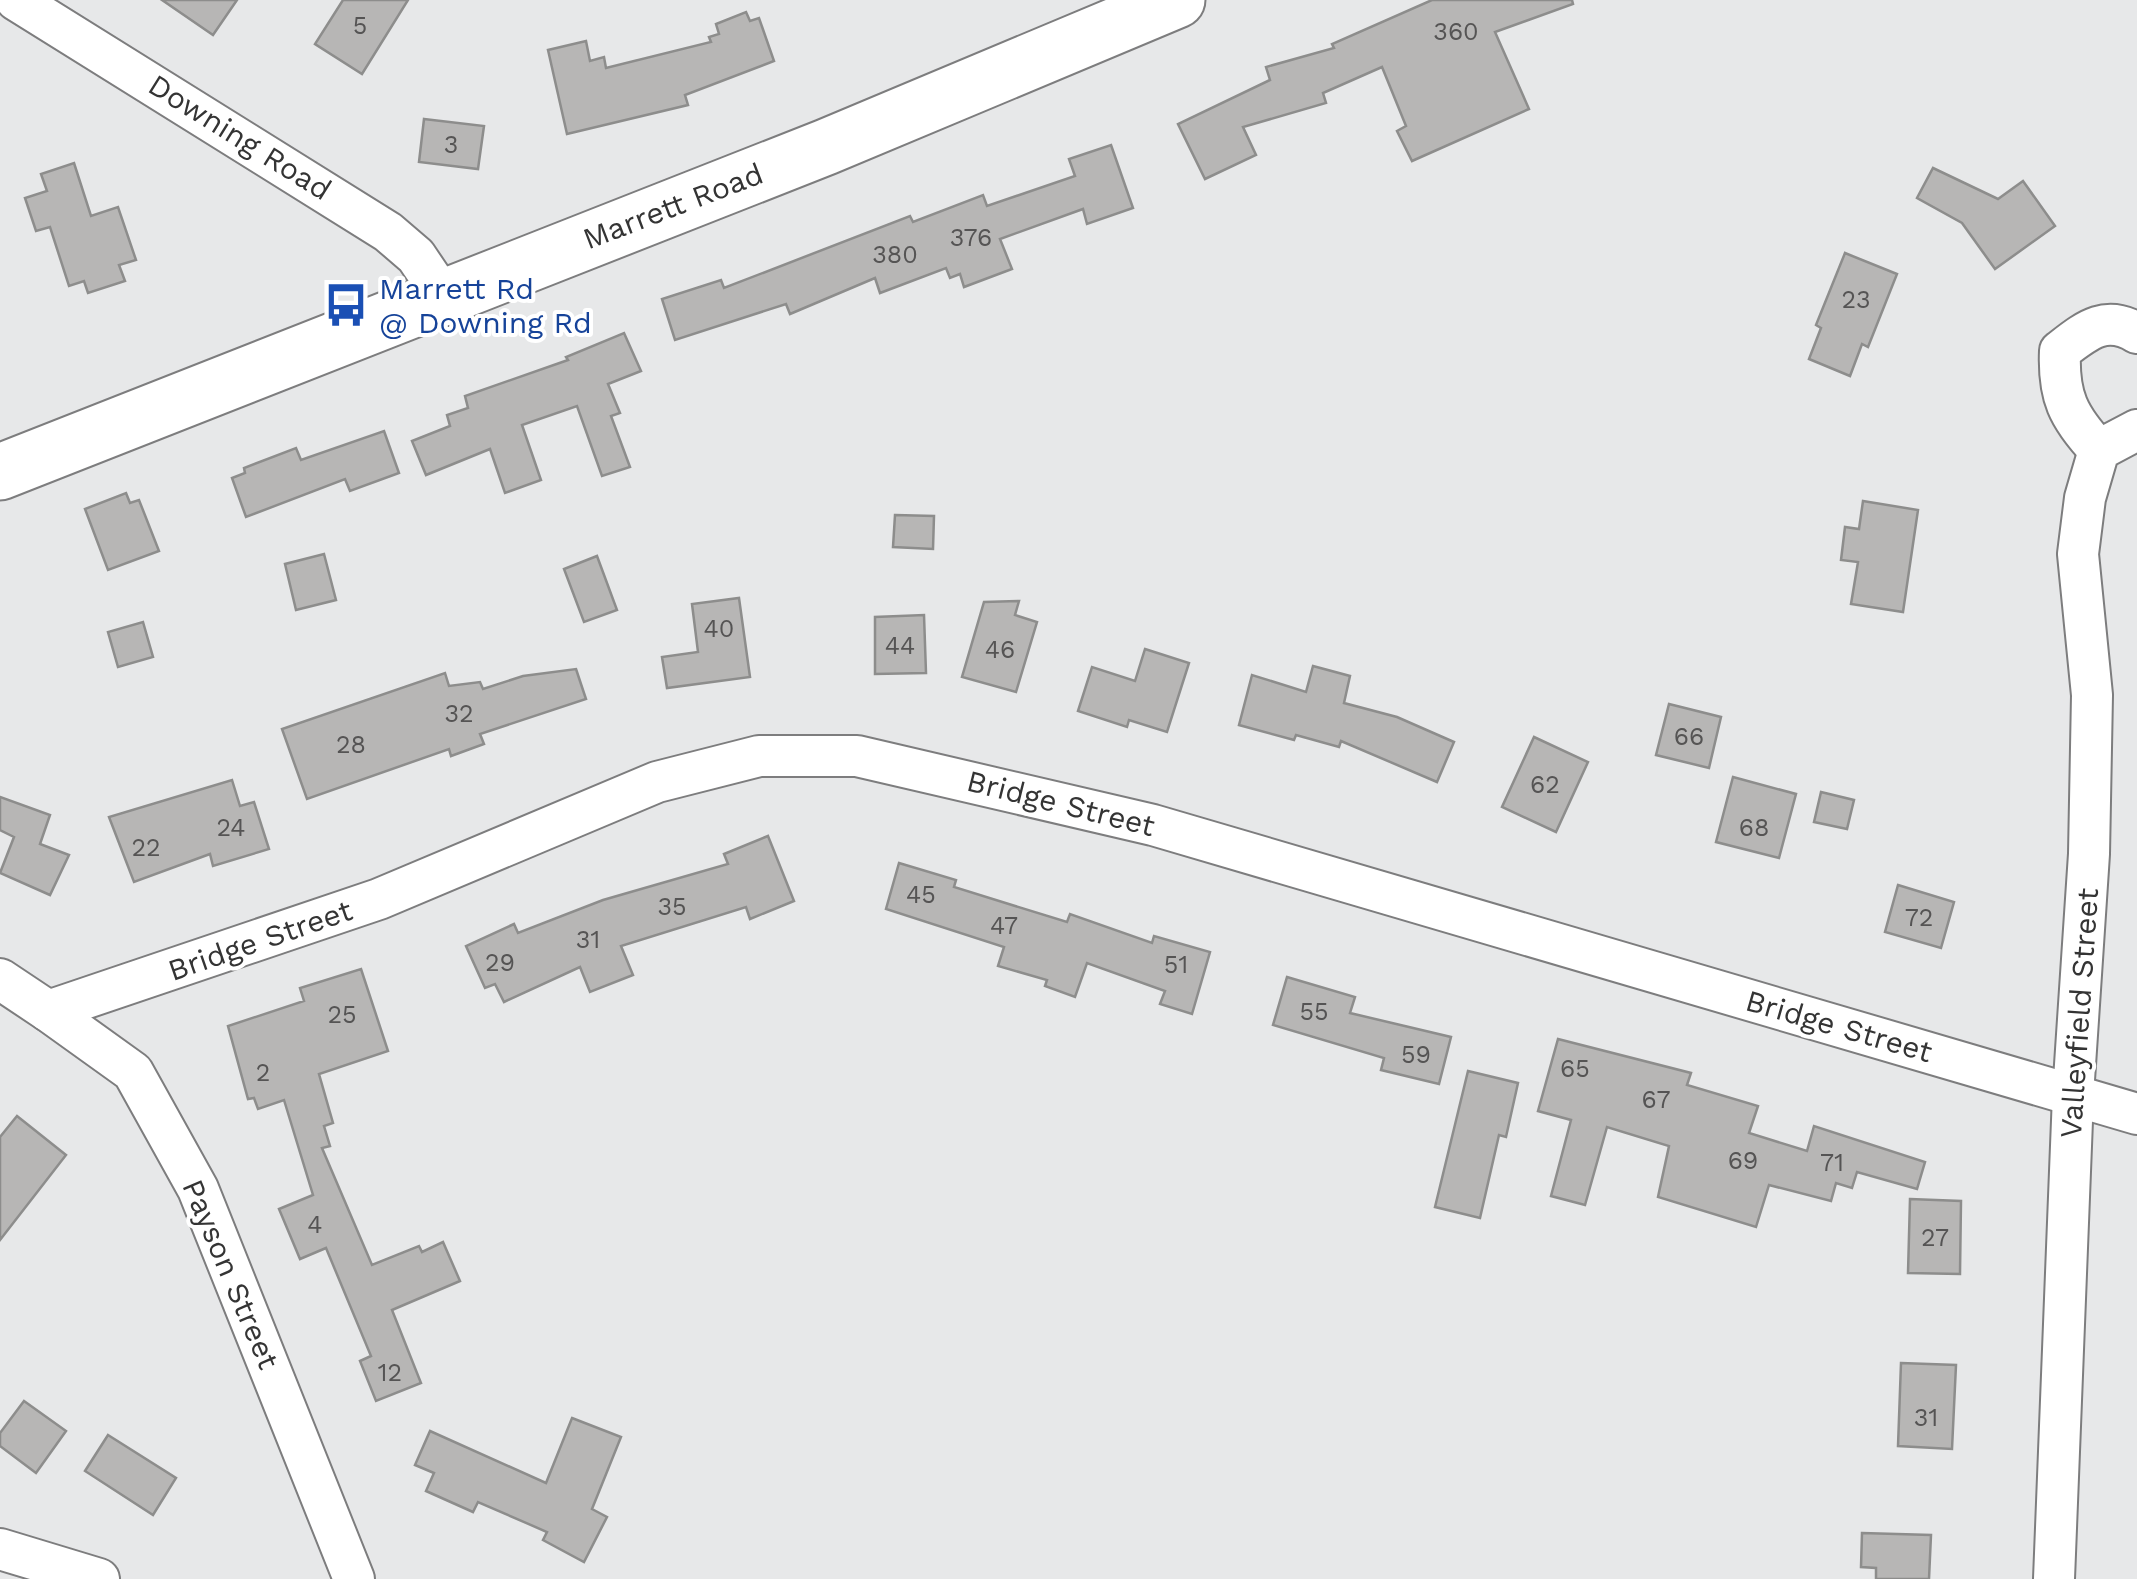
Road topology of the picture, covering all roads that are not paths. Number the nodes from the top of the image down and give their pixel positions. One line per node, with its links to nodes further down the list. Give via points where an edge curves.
1 (16, 0): 3 (street, Downing Road, via 388,232 416,256)
2 (1177, 0): 3 (main road, Marrett Road, via 826,147)
3 (443, 296): 7 (main road, Marrett Road)
4 (2137, 333): 6 (street, via 2122,324 2093,325 2060,351 2058,384 2076,425)
5 (2137, 430): 6 (street)
6 (2099, 450): 10 (street, Valleyfield Street, via 2078,554 2092,695 2090,854)
7 (0, 472)
8 (0, 979): 9 (street)
9 (48, 1010): 10 (street, Bridge Street, via 379,899 657,782 759,756 856,756 1152,826); 14 (street, Payson Street, via 133,1072 198,1189)
10 (2073, 1095): 11 (street, Bridge Street); 15 (street, Valleyfield Street)
11 (2137, 1114)
12 (0, 1549): 13 (street)
13 (99, 1579)
14 (354, 1579)
15 (2054, 1579)

